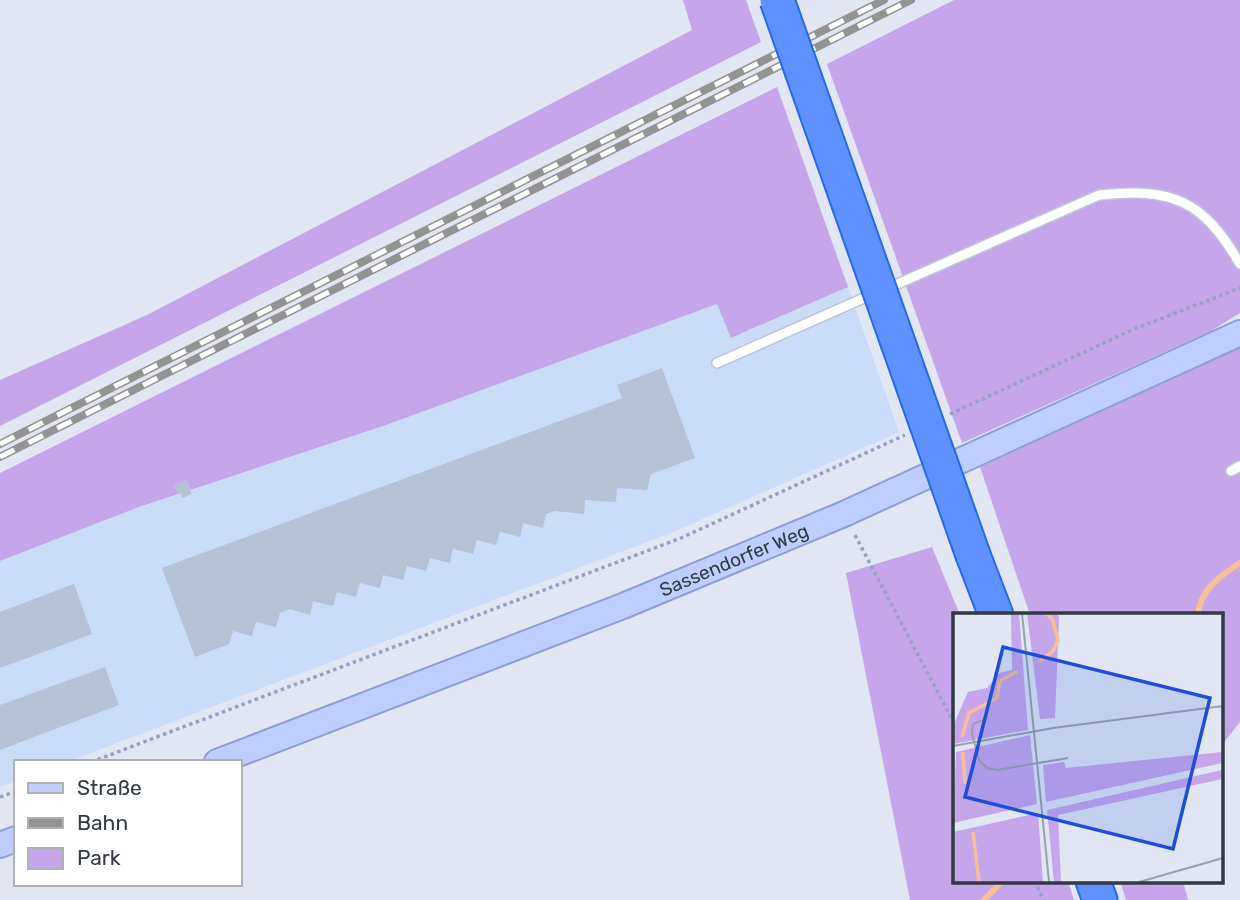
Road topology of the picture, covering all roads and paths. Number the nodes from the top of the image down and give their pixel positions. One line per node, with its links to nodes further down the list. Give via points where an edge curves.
1 (777, 0): 11 (highway, bridge)
2 (1240, 264): 5 (lane, via 1216,227 1196,208 1161,194 1099,195)
3 (1240, 288): 6 (path, via 1134,329)
4 (1240, 333): 10 (street, Sassendorfer Weg)
5 (717, 363)
6 (946, 416)
7 (908, 434): 13 (path, via 681,538)
8 (1240, 466): 9 (lane)
9 (1231, 471)
10 (844, 514): 12 (path); 14 (street, Sassendorfer Weg, via 623,606)
11 (995, 613)
12 (953, 721)
13 (96, 760)
14 (222, 760)
15 (1035, 883): 17 (path)
16 (1094, 883): 18 (highway)
17 (1044, 900)
18 (1100, 900)

